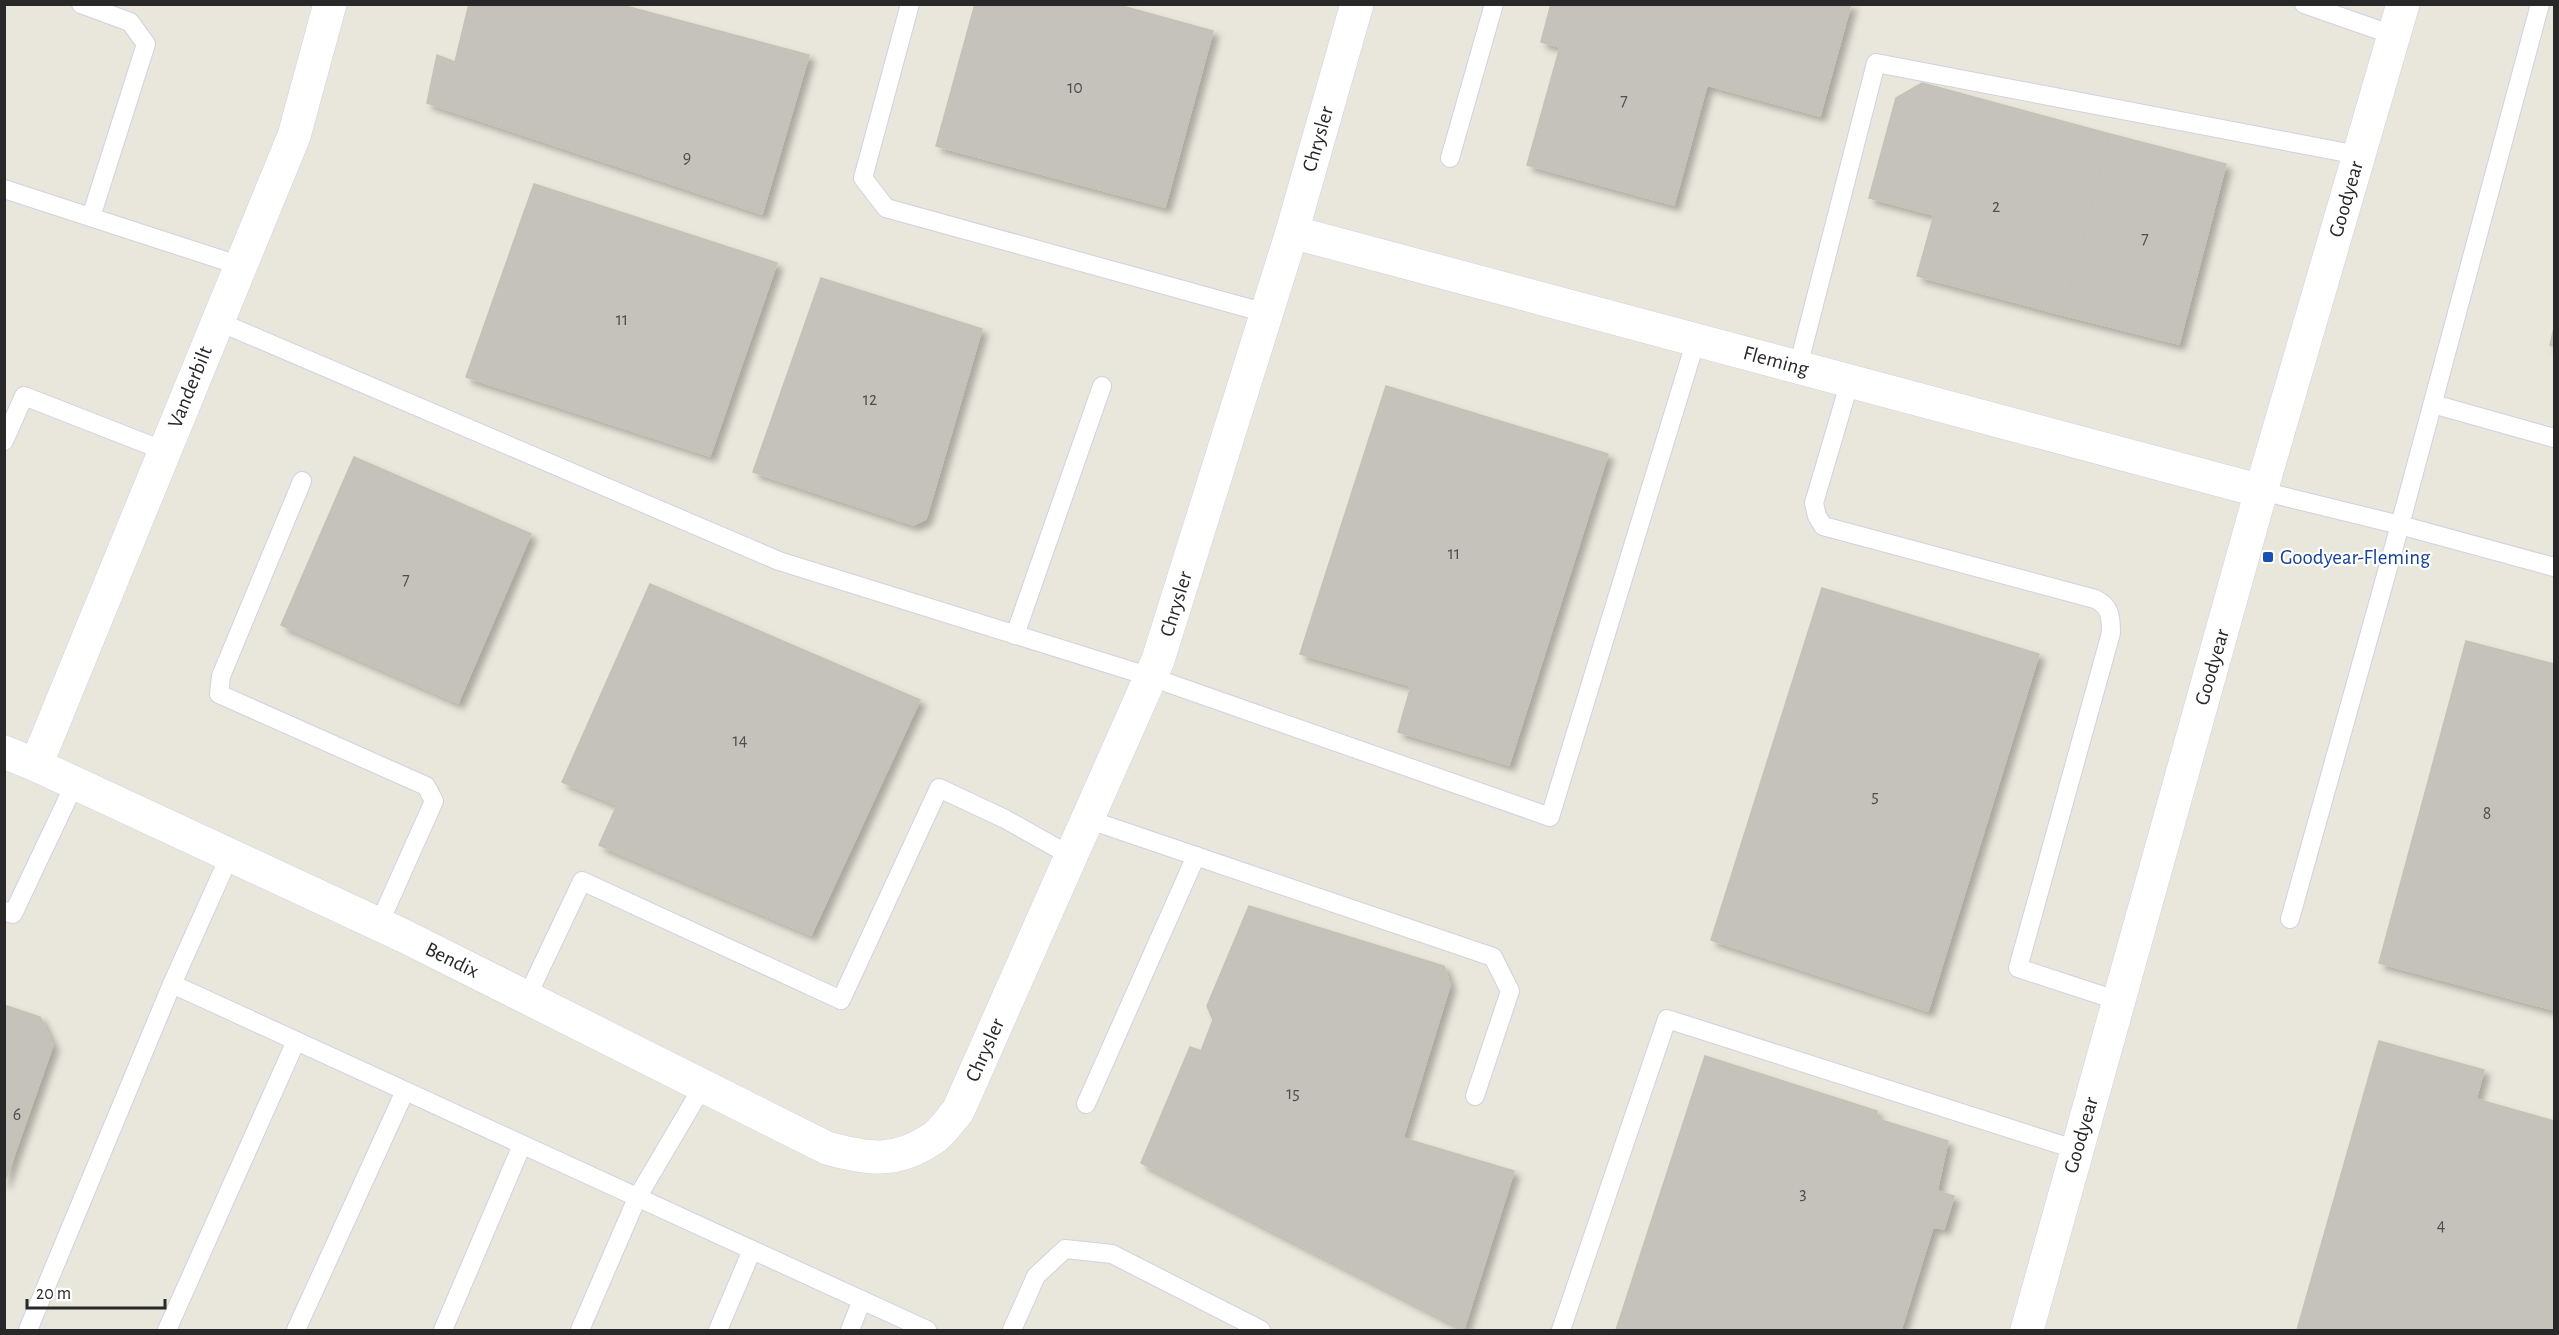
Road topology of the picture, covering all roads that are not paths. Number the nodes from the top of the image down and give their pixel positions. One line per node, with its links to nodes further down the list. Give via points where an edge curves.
1 (81, 4): 13 (lane, via 130,22 146,44)
2 (330, 4): 15 (street, Vanderbilt, via 294,136)
3 (910, 4): 16 (lane, via 863,178 886,208)
4 (1357, 4): 14 (street, Chrysler)
5 (1494, 4): 11 (lane)
6 (2304, 4): 9 (lane)
7 (2403, 4): 9 (street, Goodyear)
8 (2540, 4): 22 (lane)
9 (2394, 35): 10 (street, Goodyear)
10 (2358, 155): 19 (lane, via 1876,63); 27 (street, Goodyear)
11 (1450, 158)
12 (4, 189): 13 (lane)
13 (91, 217): 15 (lane)
14 (1292, 232): 16 (street, Chrysler); 18 (street, Fleming)
15 (241, 266): 17 (street, Vanderbilt)
16 (1266, 313): 31 (street, Chrysler)
17 (217, 321): 25 (street, Vanderbilt); 30 (lane, via 779,561)
18 (1696, 340): 19 (street, Fleming); 31 (lane, via 1550,817)
19 (1798, 367): 20 (street, Fleming)
20 (1850, 381): 27 (street, Fleming); 44 (lane, via 1814,503 1823,526 2095,599 2105,604 2111,617 2108,644 2018,968)
21 (1102, 386): 30 (lane)
22 (2433, 404): 23 (lane); 28 (lane)
23 (2554, 438)
24 (4, 441): 25 (lane, via 24,396)
25 (165, 451): 33 (street, Vanderbilt)
26 (302, 481): 41 (lane, via 221,676 219,694 426,786 434,801)
27 (2261, 491): 28 (lane); 44 (street, Goodyear)
28 (2400, 525): 29 (lane); 40 (lane)
29 (2554, 567)
30 (1015, 635): 31 (lane)
31 (1151, 677): 35 (street, Chrysler)
32 (4, 752): 33 (street, Bendix)
33 (36, 765): 34 (street, Bendix)
34 (75, 783): 36 (street, Bendix); 39 (lane, via 13,914)
35 (1087, 819): 37 (street, Chrysler); 38 (lane)
36 (230, 855): 41 (street, Bendix); 42 (lane)
37 (1071, 856): 43 (lane, via 939,788 841,1000 582,881); 52 (street, Chrysler, via 958,1111 934,1138)
38 (1196, 856): 48 (lane, via 1494,957 1510,991); 49 (lane)
39 (4, 911)
40 (2290, 919)
41 (379, 924): 43 (street, Bendix)
42 (172, 984): 45 (lane); 56 (lane)
43 (527, 997): 46 (street, Bendix)
44 (2119, 1001): 51 (street, Goodyear)
45 (296, 1041): 47 (lane); 57 (lane)
46 (703, 1086): 52 (street, Bendix, via 827,1148 863,1158); 53 (lane)
47 (405, 1091): 50 (lane); 58 (lane)
48 (1475, 1096)
49 (1086, 1104)
50 (522, 1145): 53 (lane); 59 (lane)
51 (2077, 1150): 66 (lane, via 1667,1019); 67 (street, Goodyear)
52 (900, 1155)
53 (637, 1197): 54 (lane); 60 (lane)
54 (752, 1250): 55 (lane); 61 (lane)
55 (862, 1300): 62 (lane); 63 (lane)
56 (28, 1330)
57 (167, 1330)
58 (296, 1330)
59 (443, 1330)
60 (580, 1330)
61 (718, 1330)
62 (850, 1330)
63 (927, 1330)
64 (1012, 1330): 65 (lane, via 1036,1276 1065,1249 1112,1254)
65 (1261, 1330)
66 (1561, 1330)
67 (2027, 1330)

